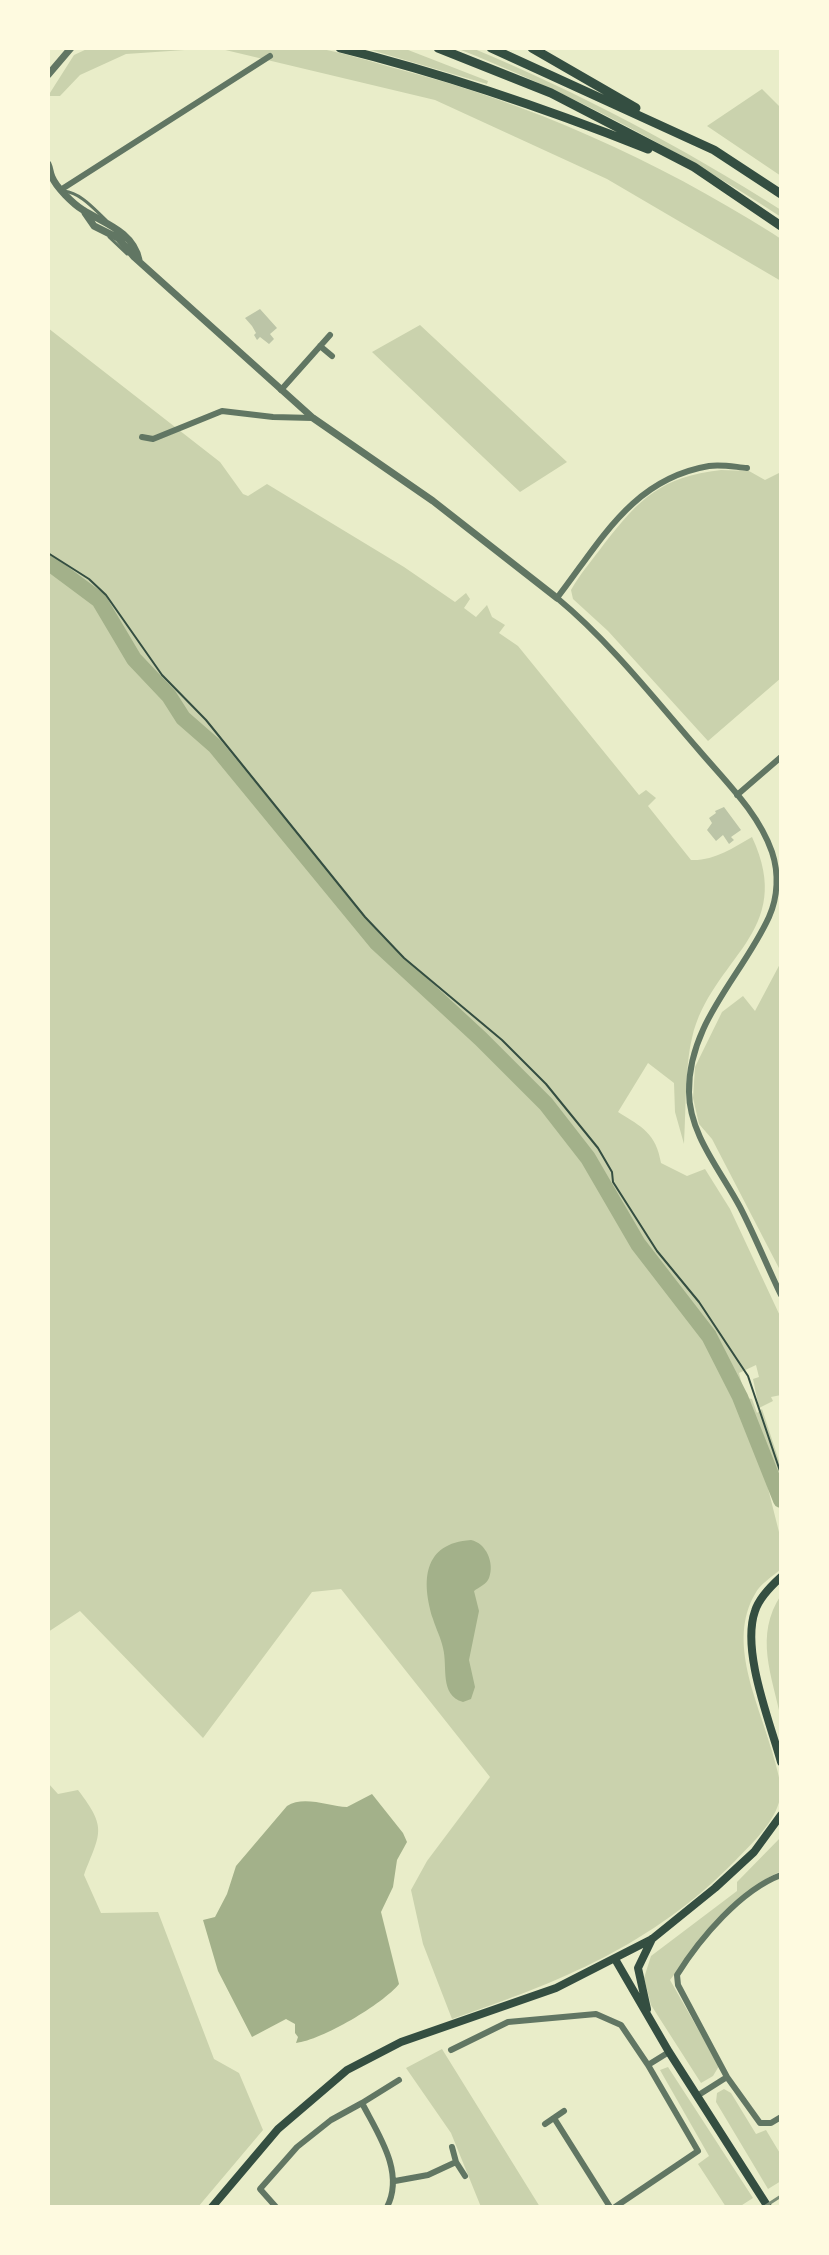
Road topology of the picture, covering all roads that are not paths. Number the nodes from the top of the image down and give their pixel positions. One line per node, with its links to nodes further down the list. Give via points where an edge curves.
1 (71, 48): 7 (street)
2 (340, 48): 10 (highway, via 427,70)
3 (438, 48): 10 (highway, via 551,93)
4 (491, 48): 8 (highway)
5 (532, 48): 8 (highway)
6 (270, 56): 12 (street)
7 (48, 75)
8 (671, 129): 13 (highway)
9 (48, 164): 11 (street)
10 (694, 167): 16 (highway)
11 (50, 176): 12 (street)
12 (63, 190): 14 (street); 15 (lane, via 80,197)
13 (781, 194)
14 (85, 213): 15 (street); 17 (street)
15 (112, 226): 17 (street, via 130,241)
16 (781, 226)
17 (136, 258): 21 (street)
18 (330, 335): 19 (street)
19 (320, 346): 20 (street); 21 (street)
20 (332, 356)
21 (281, 390): 22 (street)
22 (313, 418): 23 (street, via 222,411 153,439); 25 (street, via 433,501)
23 (142, 437)
24 (747, 468): 25 (street, via 712,465 671,477 631,502)
25 (557, 598): 27 (street, via 605,642)
26 (781, 757): 27 (street)
27 (737, 795): 28 (street, via 773,854 776,888 769,917 701,1033 689,1100 702,1141)
28 (781, 1295)
29 (781, 1577): 30 (main road, via 759,1601 751,1632 752,1659)
30 (781, 1762)
31 (781, 1815): 33 (main road, via 754,1852)
32 (781, 1875): 39 (street, via 735,1903 677,1975)
33 (652, 1939): 34 (main road); 35 (main road, via 638,1968)
34 (615, 1959): 35 (main road); 51 (main road, via 556,1988 401,2042 347,2070 278,2129)
35 (653, 2025): 37 (main road)
36 (451, 2050): 38 (street, via 508,2022 596,2014 621,2025)
37 (669, 2052): 38 (street); 41 (main road)
38 (648, 2065): 54 (street, via 698,2151)
39 (727, 2077): 41 (street); 44 (street, via 760,2123)
40 (399, 2080): 42 (street)
41 (697, 2096): 55 (main road)
42 (362, 2103): 50 (street); 52 (street, via 297,2147 260,2189)
43 (564, 2111): 45 (street)
44 (781, 2117)
45 (554, 2118): 46 (street); 54 (street)
46 (545, 2124)
47 (452, 2147): 48 (street)
48 (456, 2162): 49 (street); 50 (street, via 428,2175)
49 (465, 2176)
50 (395, 2181): 53 (street)
51 (212, 2207)
52 (276, 2207)
53 (387, 2207)
54 (612, 2207)
55 (768, 2207)

